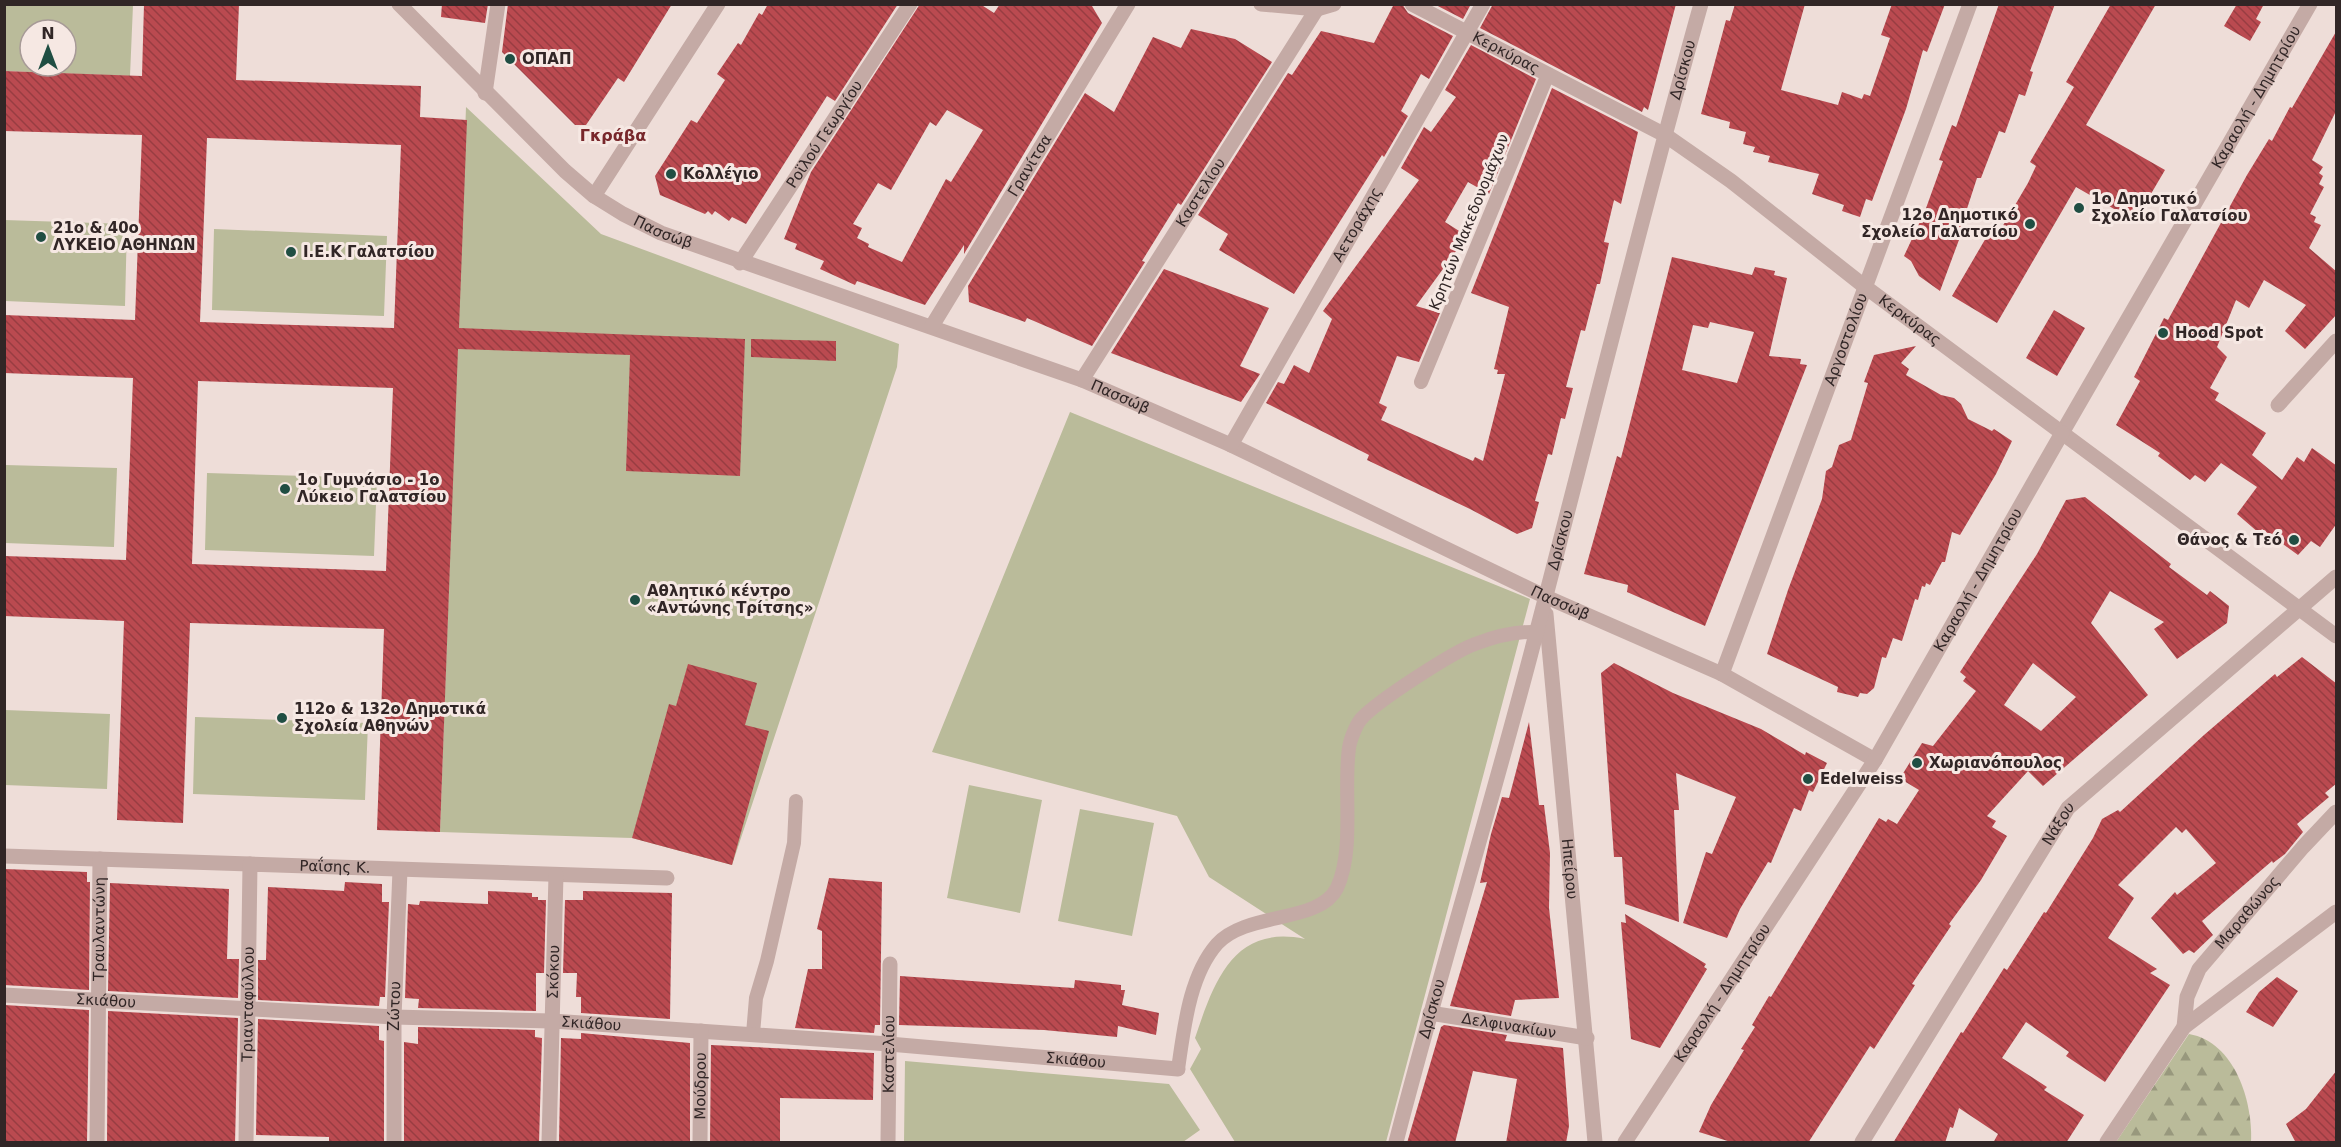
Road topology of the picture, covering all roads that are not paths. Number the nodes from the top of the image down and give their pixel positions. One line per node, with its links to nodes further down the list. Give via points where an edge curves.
1 (399, 4): 16 (street, Πασσώβ)
2 (498, 4): 16 (street)
3 (718, 4): 18 (street)
4 (910, 4): 19 (street, Ροϊλού Γεωργίου)
5 (1128, 4): 21 (street, Γρανίτσα)
6 (1261, 4): 13 (street)
7 (1334, 4): 13 (street)
8 (1412, 4): 14 (street, Κερκύρας)
9 (1483, 4): 14 (street, Αετοράχης)
10 (1701, 4): 17 (street, Δρίσκου)
11 (1970, 4): 20 (street, Αργοστολίου)
12 (2310, 4): 26 (street, Καραολή - Δημητρίου)
13 (1319, 7): 23 (street, Καστελίου)
14 (1467, 31): 15 (street, Κερκύρας); 27 (street, Αετοράχης)
15 (1548, 74): 17 (street, Κερκύρας); 24 (lane, Κρητών Μακεδονομάχων)
16 (485, 93): 18 (street, Πασσώβ)
17 (1665, 135): 20 (street, Κερκύρας, via 1731,181); 29 (street, Δρίσκου)
18 (594, 196): 19 (street, Πασσώβ, via 661,233)
19 (740, 263): 21 (street, Πασσώβ)
20 (1864, 286): 26 (street, Κερκύρας); 33 (street, Αργοστολίου)
21 (932, 326): 23 (street, Πασσώβ)
22 (2337, 341): 25 (street)
23 (1082, 380): 27 (street, Πασσώβ)
24 (1421, 382)
25 (2278, 405)
26 (2062, 433): 30 (street, Κερκύρας); 34 (street, Καραολή - Δημητρίου)
27 (1231, 446): 29 (street, Πασσώβ)
28 (2337, 578): 30 (street, Νάξου)
29 (1544, 596): 31 (street, Δρίσκου); 33 (street, Πασσώβ); 54 (street, Ηπείρου)
30 (2300, 609): 32 (street, Κερκύρας); 66 (street, Νάξου, via 2068,808)
31 (1537, 632): 48 (street, Δρίσκου); 56 (lane, via 1516,632 1473,644 1388,697 1360,720 1349,746 1345,857 1336,889 1319,907 1236,928 1217,944 1201,968)
32 (2337, 636)
33 (1722, 674): 34 (street, Πασσώβ)
34 (1875, 760): 65 (street, Καραολή - Δημητρίου)
35 (796, 801): 53 (lane, via 794,843 756,998)
36 (2337, 812): 51 (street, Μαραθώνος, via 2199,969 2187,998)
37 (4, 856): 38 (street, Ραΐσης Κ.)
38 (100, 859): 39 (street, Ραΐσης Κ.); 46 (street, Τραυλαντώνη)
39 (250, 864): 40 (street, Ραΐσης Κ.); 47 (street, Τριανταφύλλου)
40 (400, 870): 41 (street, Ραΐσης Κ.); 49 (street, Ζώτου)
41 (556, 875): 42 (street, Ραΐσης Κ.); 50 (street, Σκόκου)
42 (667, 878)
43 (2337, 912): 51 (street, Μαραθώνος)
44 (890, 964): 55 (street, Καστελίου)
45 (4, 995): 46 (street, Σκιάθου)
46 (98, 999): 47 (street, Σκιάθου); 57 (street, Τραυλαντώνη)
47 (248, 1010): 49 (street, Σκιάθου); 58 (street, Τριανταφύλλου)
48 (1430, 1013): 54 (street, Δελφινακίων); 63 (street, Δρίσκου)
49 (394, 1017): 50 (street, Σκιάθου); 59 (street, Ζώτου)
50 (552, 1021): 52 (street, Σκιάθου); 60 (street, Σκόκου)
51 (2184, 1027): 67 (street, Μαραθώνος)
52 (701, 1031): 53 (street, Σκιάθου); 61 (street, Μούδρου)
53 (753, 1034): 55 (street, Σκιάθου)
54 (1587, 1038): 64 (street, Ηπείρου)
55 (889, 1044): 56 (street, Σκιάθου); 62 (street, Καστελίου)
56 (1178, 1068)
57 (97, 1143)
58 (246, 1143)
59 (394, 1143)
60 (549, 1143)
61 (700, 1143)
62 (888, 1143)
63 (1396, 1143)
64 (1595, 1143)
65 (1625, 1143)
66 (1862, 1143)
67 (2107, 1143)

